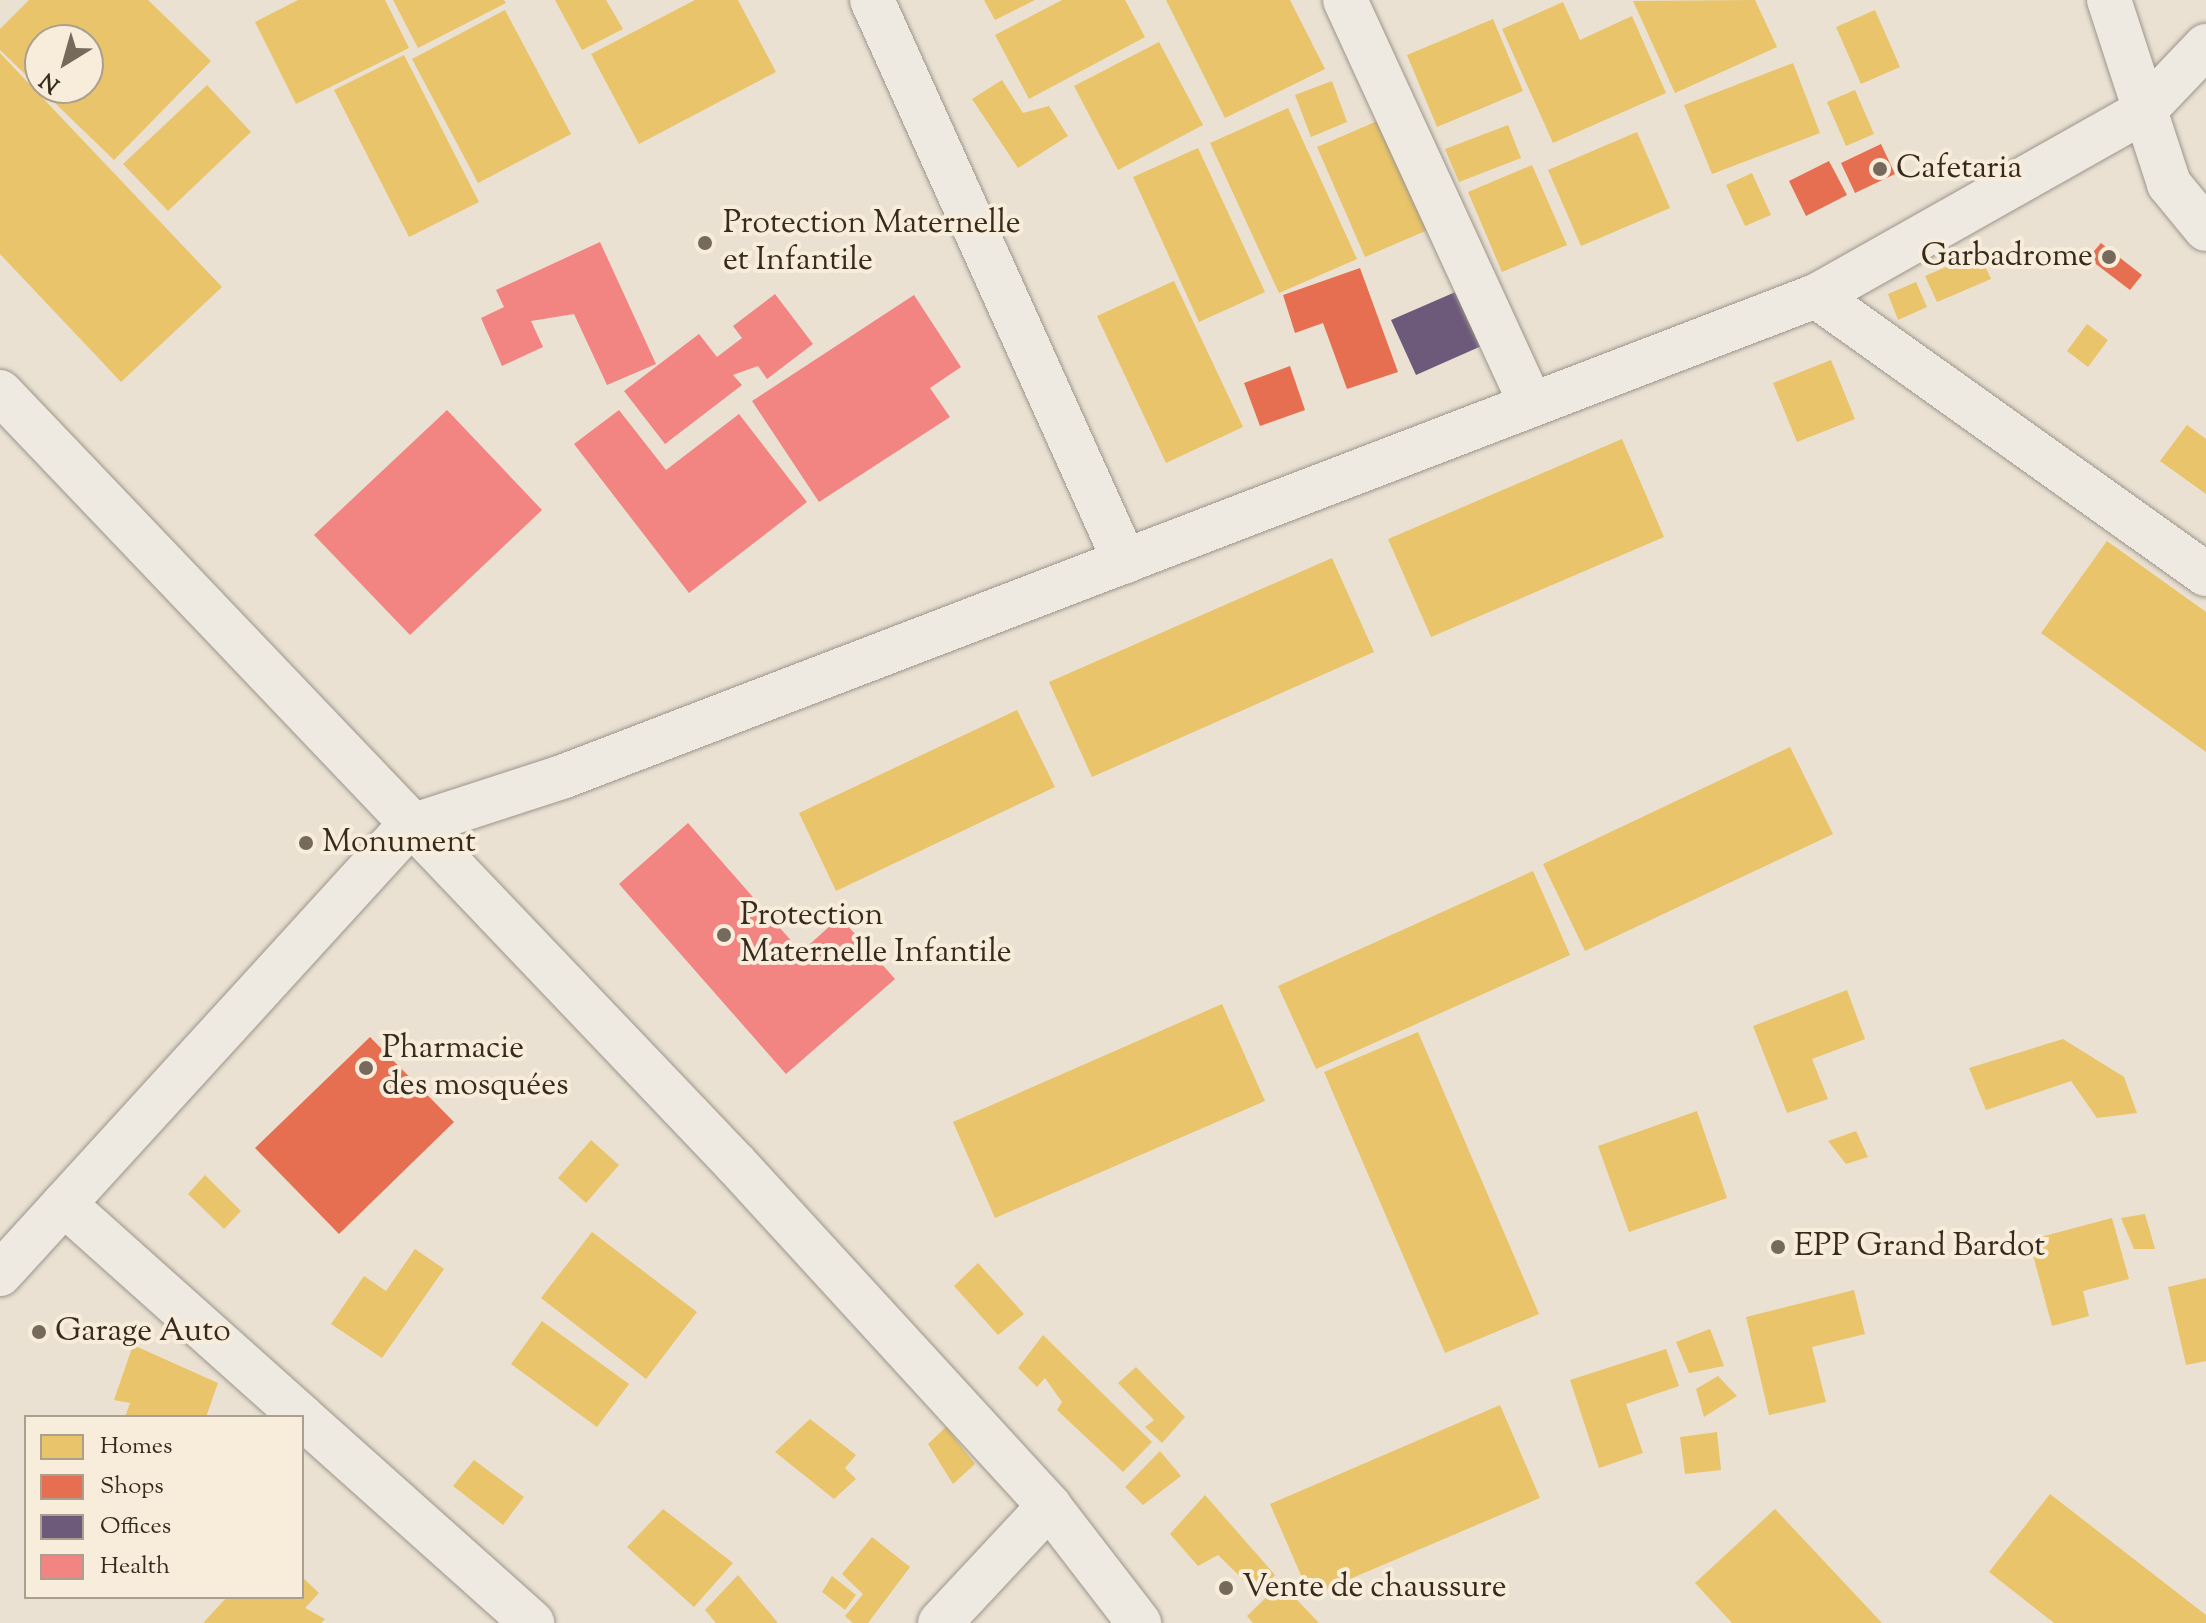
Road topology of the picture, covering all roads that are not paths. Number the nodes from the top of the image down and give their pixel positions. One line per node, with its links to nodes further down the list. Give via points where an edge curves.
1 (872, 0): 10 (street)
2 (1345, 0): 9 (street)
3 (2109, 0): 5 (street)
4 (2206, 46): 5 (street)
5 (2144, 111): 6 (street, via 2169,184); 7 (street)
6 (2206, 229)
7 (1816, 296): 9 (street); 11 (street)
8 (0, 392): 12 (street)
9 (1531, 404): 10 (street)
10 (1125, 562): 12 (street, via 562,777)
11 (2206, 574)
12 (408, 827): 13 (street); 17 (street, via 736,1164)
13 (64, 1204): 14 (street); 15 (street)
14 (0, 1274)
15 (300, 1415)
16 (304, 1419): 18 (street)
17 (1049, 1506): 19 (street); 20 (street)
18 (532, 1623)
19 (940, 1623)
20 (1139, 1623)

